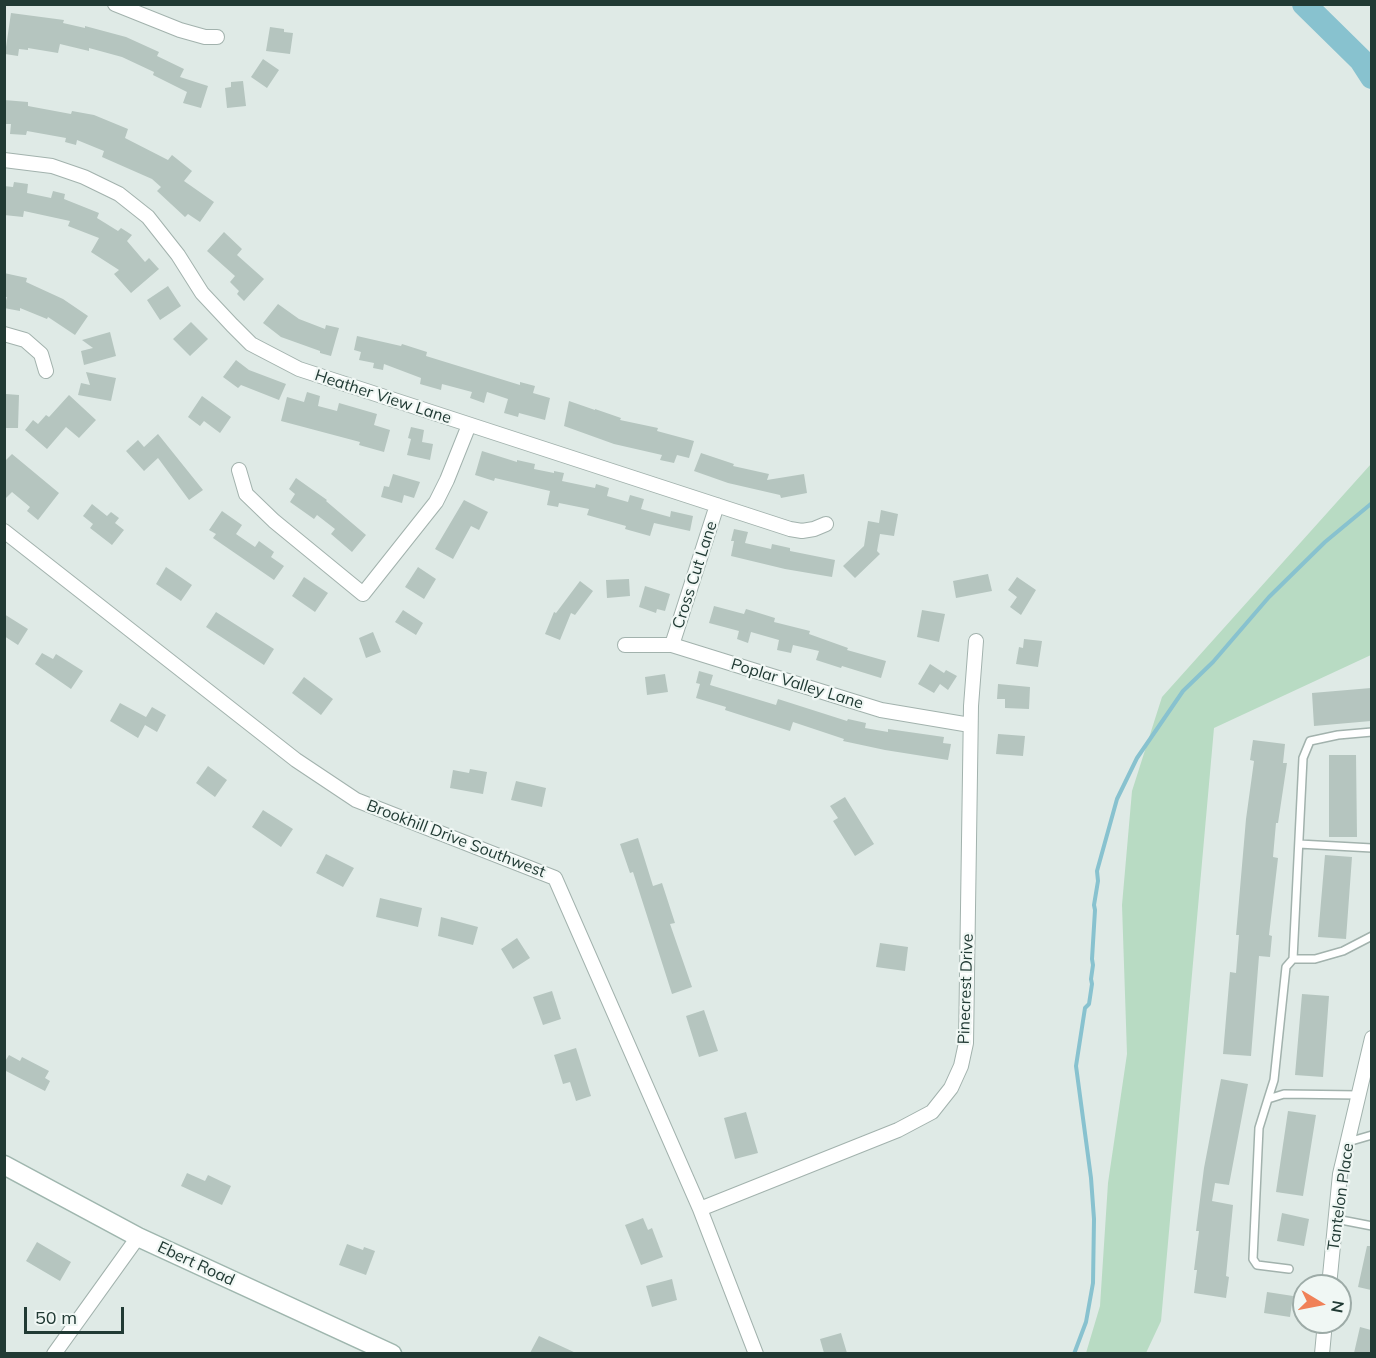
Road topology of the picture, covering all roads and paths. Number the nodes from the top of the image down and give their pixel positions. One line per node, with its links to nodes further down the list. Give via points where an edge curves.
1 (114, 4): 2 (street, via 180,30)
2 (217, 37)
3 (4, 160): 6 (street, Heather View Lane, via 52,166 119,194 148,217 202,293 251,344 299,369)
4 (4, 334): 5 (street, via 25,340 41,354)
5 (46, 371)
6 (469, 425): 7 (street, via 436,502 363,594 246,495); 8 (street, Heather View Lane)
7 (239, 470)
8 (717, 506): 9 (street, Heather View Lane, via 801,531); 13 (street, Cross Cut Lane)
9 (826, 524)
10 (4, 531): 26 (street, Brookhill Drive Southwest, via 296,760 356,800 555,878)
11 (976, 641): 14 (street, Pinecrest Drive)
12 (625, 645): 13 (street, Poplar Valley Lane)
13 (672, 645): 14 (street, Poplar Valley Lane, via 881,711)
14 (970, 725): 26 (street, Pinecrest Drive, via 966,1043 951,1088 932,1112 898,1130)
15 (1371, 732): 16 (lane, via 1310,741 1303,758)
16 (1299, 843): 17 (lane); 19 (lane)
17 (1371, 848)
18 (1371, 936): 19 (lane, via 1343,951 1315,959)
19 (1293, 958): 22 (lane, via 1286,967 1274,1080)
20 (1371, 1038): 21 (street, Tantelon Place)
21 (1358, 1095): 22 (lane, via 1284,1094); 24 (street, Tantelon Place)
22 (1268, 1099): 30 (lane, via 1259,1128 1253,1259 1257,1265)
23 (1371, 1135): 24 (lane)
24 (1348, 1142): 27 (street, Tantelon Place)
25 (4, 1165): 29 (main road, Ebert Road)
26 (700, 1209): 35 (street, Brookhill Drive Southwest)
27 (1336, 1219): 28 (lane); 31 (street, Tantelon Place)
28 (1371, 1226)
29 (138, 1237): 33 (street); 34 (main road, Ebert Road)
30 (1289, 1269)
31 (1330, 1274)
32 (1324, 1334): 36 (street)
33 (54, 1353)
34 (392, 1353)
35 (756, 1353)
36 (1322, 1353)

